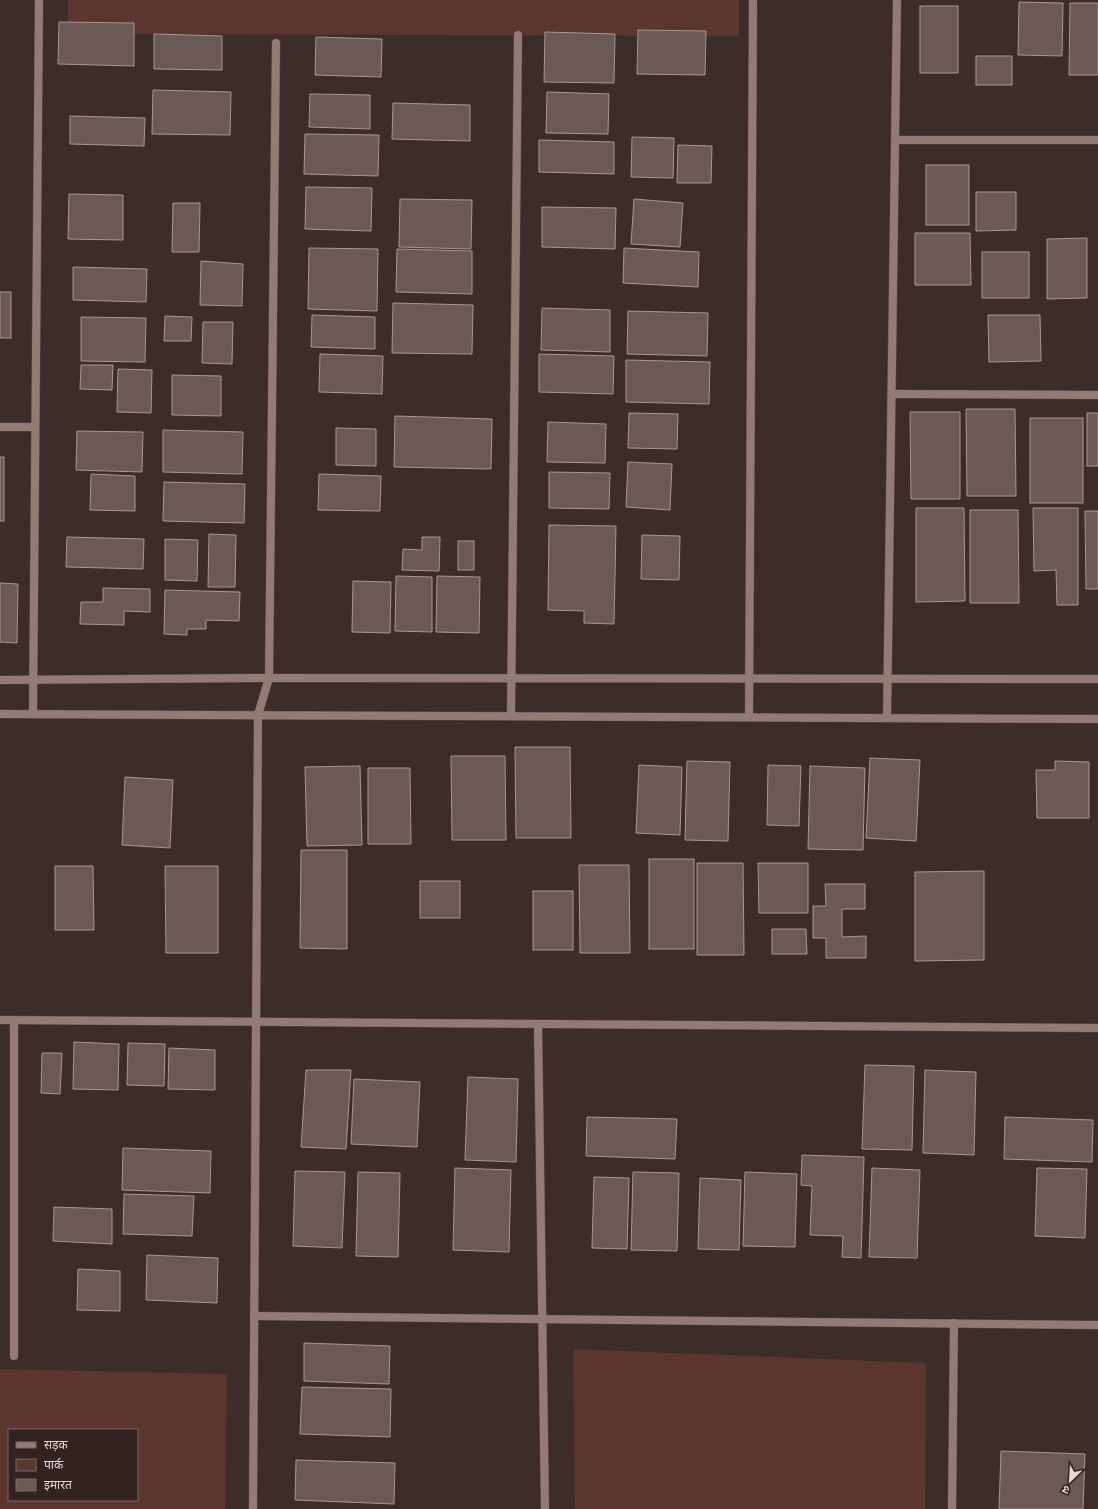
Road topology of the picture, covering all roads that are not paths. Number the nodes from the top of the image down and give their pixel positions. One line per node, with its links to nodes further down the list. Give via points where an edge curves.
1 (39, 0): 11 (street)
2 (753, 0): 15 (street)
3 (897, 0): 6 (street)
4 (518, 35): 13 (street)
5 (276, 43): 12 (street)
6 (895, 140): 7 (street); 8 (street)
7 (1098, 140)
8 (892, 394): 9 (street); 16 (street)
9 (1098, 395)
10 (0, 427): 11 (street)
11 (35, 427): 18 (street)
12 (268, 678): 13 (street); 18 (street); 21 (street)
13 (512, 678): 15 (street); 22 (street)
14 (1098, 678): 16 (street)
15 (750, 679): 16 (street); 23 (street)
16 (888, 679): 24 (street)
17 (0, 680): 18 (street)
18 (33, 680): 20 (street)
19 (0, 714): 20 (street)
20 (33, 714): 21 (street)
21 (258, 715): 22 (street); 28 (street)
22 (511, 716): 23 (street)
23 (750, 718): 24 (street)
24 (887, 718): 25 (street)
25 (1098, 719)
26 (0, 1020): 27 (street)
27 (14, 1020): 28 (street); 35 (street)
28 (256, 1022): 29 (street); 31 (street)
29 (538, 1024): 30 (street); 32 (street)
30 (1098, 1028)
31 (254, 1316): 32 (street); 36 (street)
32 (542, 1320): 33 (street); 37 (street)
33 (954, 1324): 34 (street); 38 (street)
34 (1098, 1325)
35 (14, 1356)
36 (253, 1509)
37 (545, 1509)
38 (952, 1509)

